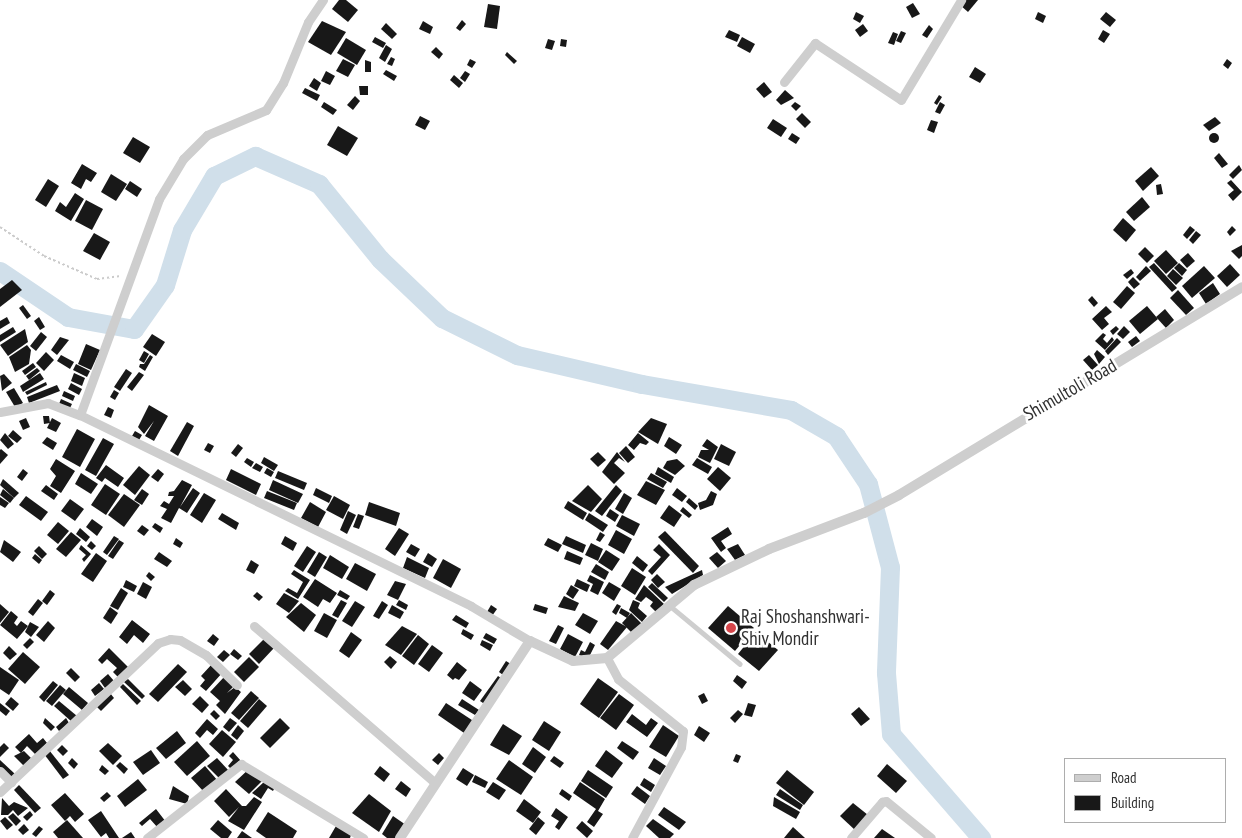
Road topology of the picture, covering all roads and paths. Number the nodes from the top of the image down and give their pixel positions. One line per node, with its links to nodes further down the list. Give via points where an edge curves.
1 (323, 0): 5 (street, via 308,22 283,83 266,110 206,135 183,159 159,199)
2 (961, 0): 3 (street, via 901,100 815,42)
3 (784, 82)
4 (0, 227): 5 (path, via 44,256 97,279)
5 (128, 279): 8 (street)
6 (1242, 286): 9 (street, Shimultoli Road, via 899,495 864,513 769,549 694,585)
7 (0, 412): 8 (street, via 48,403)
8 (80, 415): 11 (street, via 471,606)
9 (668, 604): 12 (street, Shimultoli Road); 13 (lane)
10 (254, 626): 17 (street)
11 (530, 640): 12 (street, via 573,660); 17 (street)
12 (607, 658): 22 (street, via 618,679 683,731 681,747)
13 (740, 664)
14 (237, 685): 16 (street, via 206,655 180,640 158,643)
15 (0, 771): 16 (street)
16 (11, 782): 18 (street)
17 (435, 783): 21 (street)
18 (0, 792)
19 (147, 838): 20 (street, via 241,764)
20 (363, 838)
21 (400, 838)
22 (632, 838)
23 (851, 838): 24 (street, via 886,801)
24 (931, 838)

